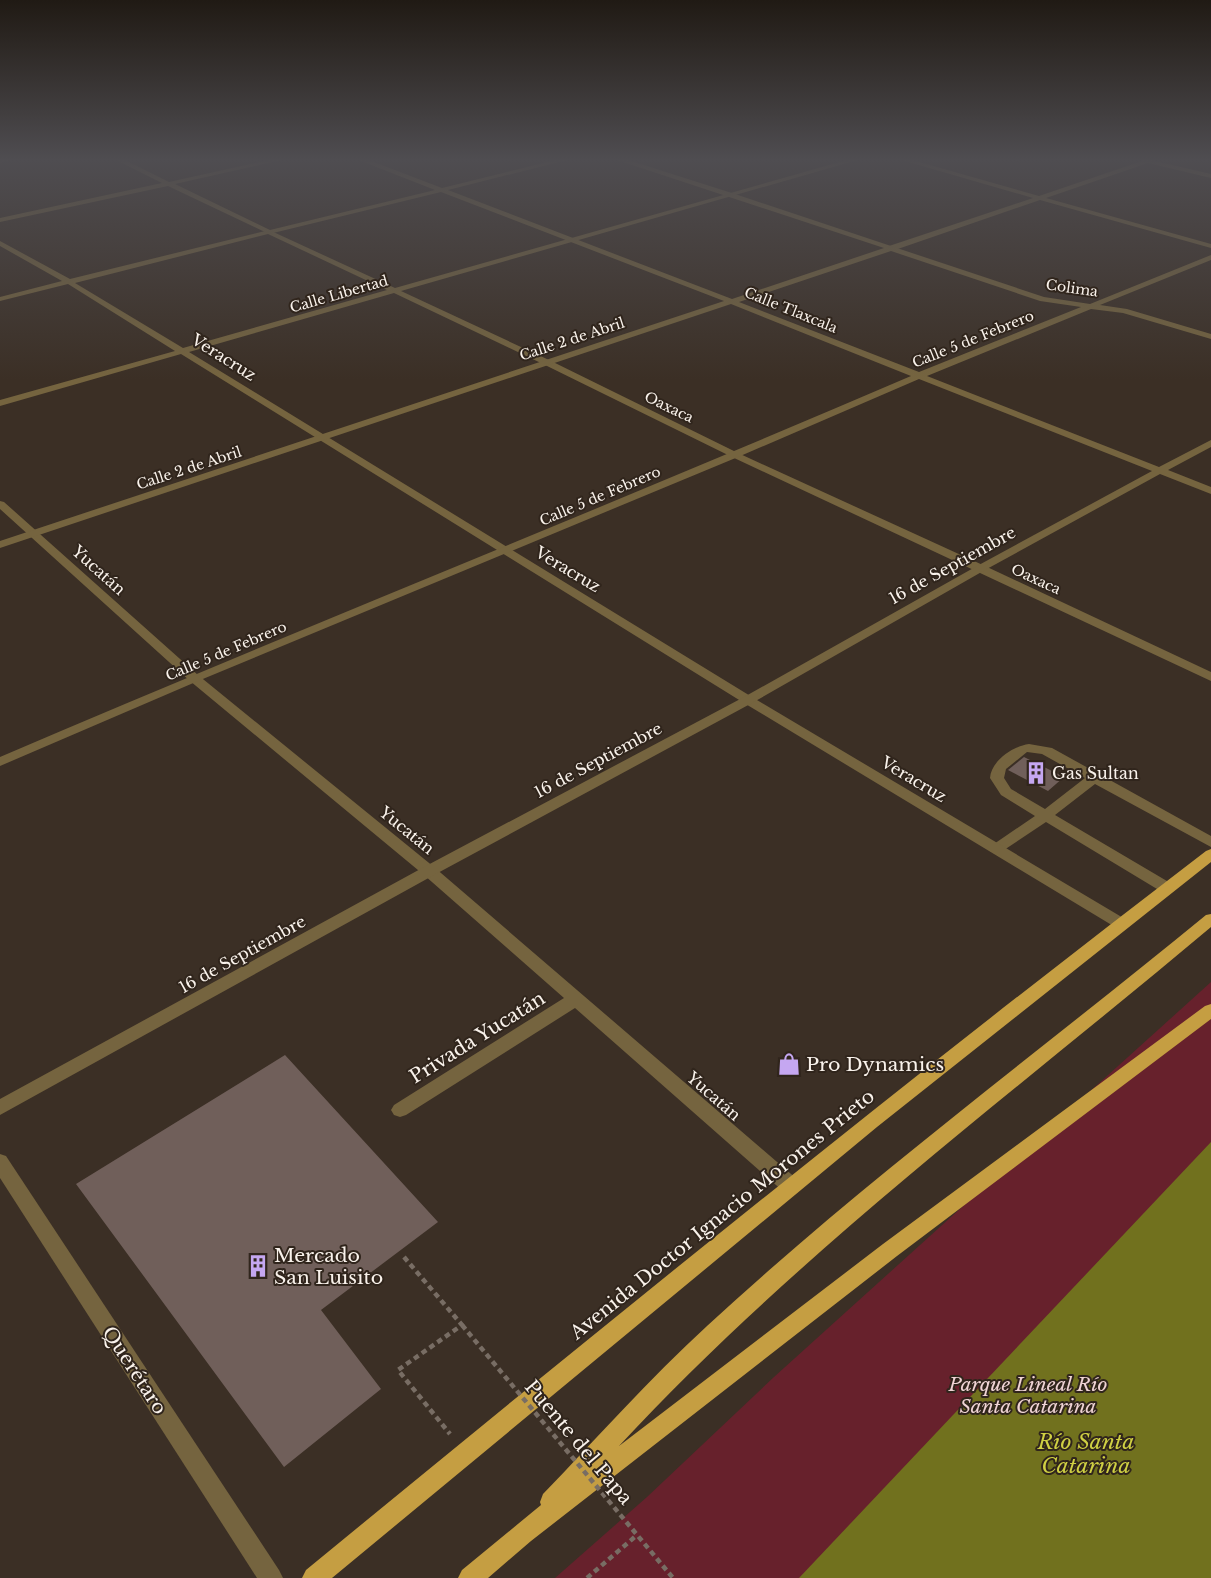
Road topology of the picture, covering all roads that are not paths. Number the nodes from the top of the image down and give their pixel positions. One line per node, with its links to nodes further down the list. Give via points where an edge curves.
1 (266, 233): 13 (street)
2 (270, 233): 14 (street, Oaxaca)
3 (556, 233): 8 (street, Calle Tlaxcala)
4 (602, 233): 8 (street, Calle Libertad)
5 (842, 233): 11 (street, Colima)
6 (937, 233): 11 (street, Calle 2 de Abril)
7 (1163, 233): 10 (street)
8 (576, 240): 14 (street, Calle Libertad); 16 (street, Calle Tlaxcala)
9 (0, 243): 13 (street, Veracruz)
10 (1211, 246)
11 (890, 249): 16 (street, Calle 2 de Abril); 17 (street, Colima, via 1043,299)
12 (1211, 257): 17 (street, Calle 5 de Febrero)
13 (69, 282): 15 (street); 19 (street, Veracruz)
14 (394, 292): 19 (street, Calle Libertad); 20 (street, Oaxaca)
15 (0, 299)
16 (730, 301): 20 (street, Calle 2 de Abril); 21 (street, Calle Tlaxcala)
17 (1092, 305): 18 (street, Colima, via 1124,310); 21 (street, Calle 5 de Febrero)
18 (1211, 337)
19 (182, 352): 22 (street, Calle Libertad); 23 (street, Veracruz)
20 (546, 362): 23 (street, Calle 2 de Abril); 25 (street, Oaxaca)
21 (918, 376): 25 (street, Calle 5 de Febrero); 26 (street, Calle Tlaxcala)
22 (0, 403)
23 (322, 438): 29 (street, Calle 2 de Abril); 31 (street, Veracruz)
24 (1211, 443): 26 (street, 16 de Septiembre)
25 (736, 455): 31 (street, Calle 5 de Febrero); 32 (street, Oaxaca)
26 (1160, 471): 27 (street, Calle Tlaxcala); 32 (street, 16 de Septiembre)
27 (1211, 491)
28 (0, 504): 29 (street, Yucatán)
29 (33, 534): 30 (street, Calle 2 de Abril); 34 (street, Yucatán)
30 (0, 545)
31 (504, 551): 34 (street, Calle 5 de Febrero); 35 (street, Veracruz)
32 (981, 568): 33 (street, Oaxaca); 35 (street, 16 de Septiembre)
33 (1211, 677)
34 (194, 678): 36 (street, Calle 5 de Febrero); 42 (street, Yucatán)
35 (748, 700): 40 (street, Veracruz); 42 (street, 16 de Septiembre)
36 (0, 762)
37 (1095, 777): 38 (street); 38 (street, via 1057,755 1038,749 1022,749 1000,766 997,773 999,785); 39 (street)
38 (1046, 815): 40 (street); 43 (street)
39 (1211, 842)
40 (996, 849): 45 (street, Veracruz)
41 (1211, 854): 43 (highway, Avenida Doctor Ignacio Morones Prieto)
42 (429, 871): 46 (street, Yucatán); 48 (street, 16 de Septiembre)
43 (1167, 888): 45 (highway, Avenida Doctor Ignacio Morones Prieto)
44 (1211, 919): 52 (highway, via 841,1220 736,1313 653,1395)
45 (1120, 923): 51 (highway, Avenida Doctor Ignacio Morones Prieto)
46 (576, 1000): 49 (street, Privada Yucatán); 51 (street, Yucatán)
47 (1211, 1010): 52 (highway, via 890,1250)
48 (0, 1108)
49 (400, 1110)
50 (0, 1162): 53 (street, Querétaro)
51 (791, 1186): 54 (highway, Avenida Doctor Ignacio Morones Prieto)
52 (523, 1533): 55 (highway)
53 (271, 1578)
54 (314, 1578)
55 (470, 1578)

